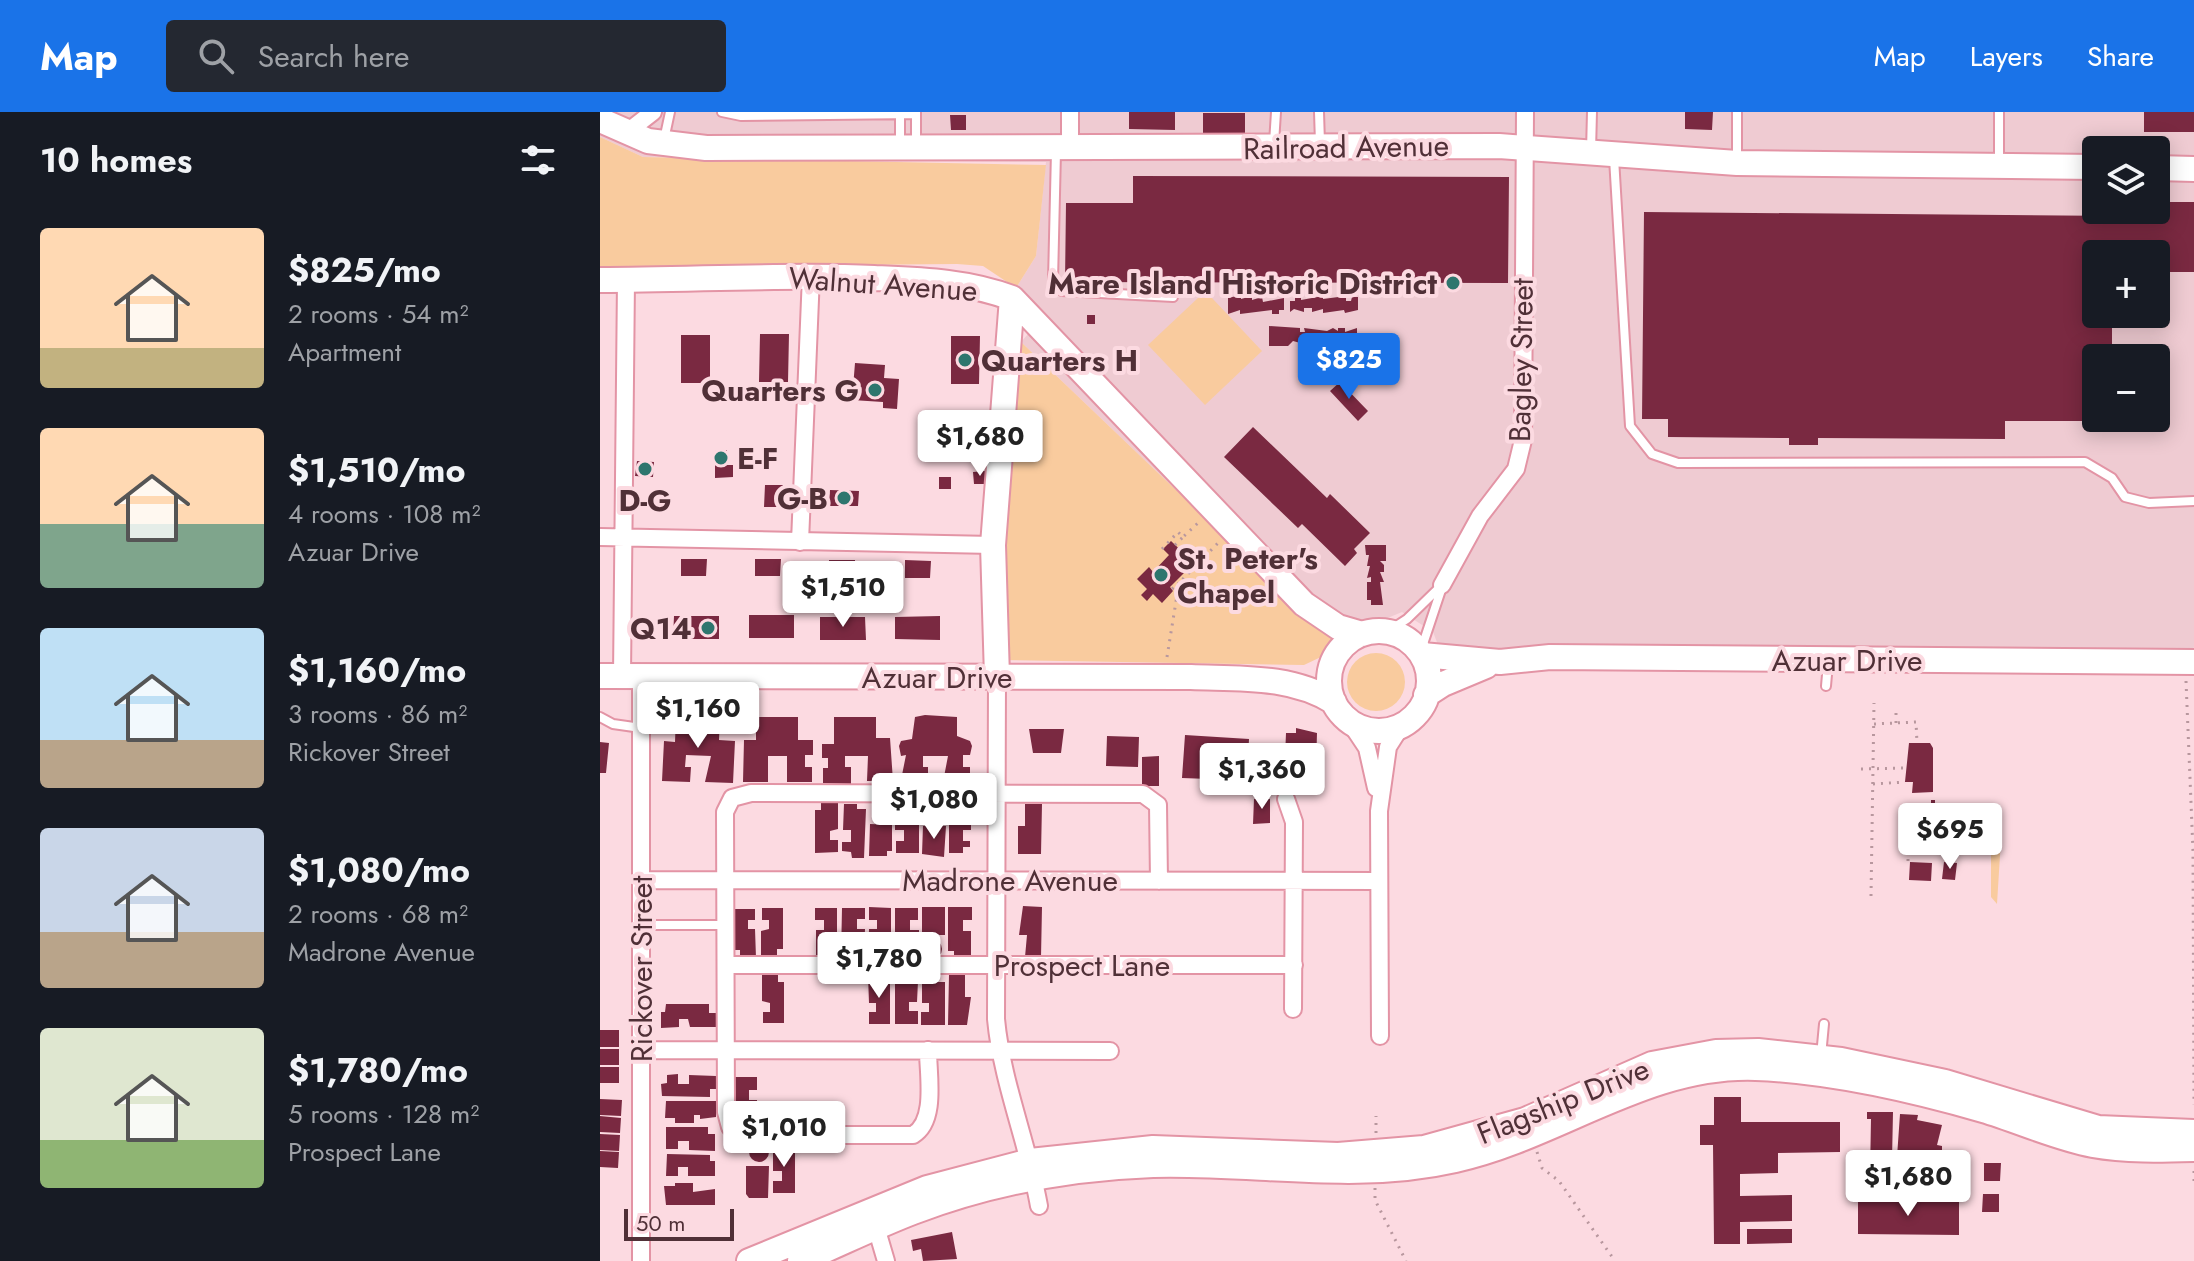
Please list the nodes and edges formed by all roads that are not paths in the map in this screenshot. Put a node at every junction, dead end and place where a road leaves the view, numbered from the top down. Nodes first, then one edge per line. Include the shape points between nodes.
1 (653, 112) edge
2 (670, 112) edge
3 (722, 112) edge
4 (1070, 112) edge
5 (1276, 112) edge
6 (1319, 112) edge
7 (1525, 112) edge
8 (1592, 112) edge
9 (1737, 112) edge
10 (1999, 112) edge
11 (916, 113) edge
12 (900, 114) junction
13 (600, 120) edge
14 (626, 133) junction
15 (663, 144) junction
16 (1274, 148) junction
17 (1321, 148) junction
18 (1524, 148) junction
19 (908, 149) junction
20 (1063, 149) junction
21 (1602, 155) junction
22 (1737, 163) junction
23 (1999, 166) junction
24 (2082, 167) edge
25 (2170, 168) edge
26 (2194, 169) edge
27 (811, 275) junction
28 (600, 280) edge
29 (626, 280) junction
30 (1173, 297) dead end
31 (1012, 298) junction
32 (2194, 501) edge
33 (623, 536) junction
34 (600, 537) edge
35 (800, 542) junction
36 (993, 545) junction
37 (1442, 585) junction
38 (1387, 632) junction
39 (1362, 634) junction
40 (1421, 654) junction
41 (1335, 657) junction
42 (1828, 660) junction
43 (1500, 662) junction
44 (2190, 672) edge
45 (621, 676) edge
46 (997, 677) junction
47 (1274, 681) junction
48 (1826, 686) dead end
49 (1426, 695) junction
50 (1341, 712) junction
51 (600, 717) edge
52 (1402, 725) junction
53 (641, 728) junction
54 (996, 794) junction
55 (1286, 799) dead end
56 (1379, 811) junction
57 (641, 880) junction
58 (725, 880) junction
59 (996, 880) junction
60 (1159, 881) junction
61 (1294, 881) junction
62 (1379, 881) junction
63 (641, 925) junction
64 (726, 925) junction
65 (726, 965) junction
66 (996, 965) junction
67 (1294, 965) junction
68 (1293, 1009) dead end
69 (1824, 1024) dead end
70 (1380, 1036) dead end
71 (641, 1050) junction
72 (726, 1050) junction
73 (928, 1050) junction
74 (1000, 1050) junction
75 (1110, 1051) dead end
76 (1820, 1057) junction
77 (2194, 1132) edge
78 (2194, 1149) edge
79 (1032, 1170) junction
80 (1039, 1206) dead end
81 (876, 1227) junction
82 (641, 1261) edge
83 (749, 1261) edge
84 (800, 1261) edge
85 (886, 1261) edge

1 - 14 street
2 - 15 lane
3 - 12 lane
4 - 20 street
5 - 16 lane
6 - 17 lane
7 - 18 street, Bagley Street
8 - 21 lane
9 - 22 lane
10 - 23 lane
11 - 12 lane
11 - 19 lane
12 - 19 lane
13 - 14 street, Railroad Avenue
14 - 15 street, Railroad Avenue
15 - 19 street, Railroad Avenue
16 - 17 street, Railroad Avenue
16 - 20 street, Railroad Avenue
17 - 18 street, Railroad Avenue
18 - 21 street, Railroad Avenue
18 - 37 street, Bagley Street via 1523,440 1516,469 1480,516
19 - 20 street, Railroad Avenue
20 - 30 lane via 1053,281 1057,287
21 - 22 street, Railroad Avenue
21 - 32 lane via 1630,426 1652,454 1678,463 2085,462 2112,478 2125,497 2149,503
22 - 23 street, Railroad Avenue
23 - 24 street, Railroad Avenue
25 - 26 street
27 - 29 street, Walnut Avenue
27 - 31 street, Walnut Avenue via 965,284
27 - 35 street
28 - 29 street, Walnut Avenue
29 - 33 street, Rickover Street
31 - 36 street
31 - 39 street, Walnut Avenue via 1304,604 1338,627
33 - 34 street
33 - 35 street
33 - 45 street, Rickover Street
35 - 36 street
36 - 46 street
37 - 38 lane, Bagley Street
37 - 40 lane, Bagley Street
38 - 39 street
38 - 40 street via 1408,640
39 - 41 street
40 - 43 street, Azuar Drive
40 - 49 street via 1427,668
41 - 47 street, Azuar Drive via 1313,672
41 - 50 street via 1329,679
42 - 43 street, Azuar Drive via 1550,657
42 - 44 street, Azuar Drive
42 - 48 lane
43 - 49 street, Azuar Drive
45 - 46 street, Azuar Drive
45 - 53 street, Rickover Street
46 - 47 street, Azuar Drive
46 - 54 street
47 - 50 street, Azuar Drive via 1310,689
49 - 52 street
50 - 52 street via 1379,731
50 - 56 street via 1367,748
51 - 53 lane
52 - 56 street via 1388,747
53 - 57 street, Rickover Street
54 - 58 street via 739,794 725,812
54 - 59 street
54 - 60 street via 1149,796 1158,805
55 - 61 street via 1294,822
56 - 62 street
57 - 58 street, Madrone Avenue
57 - 63 street, Rickover Street
58 - 59 street, Madrone Avenue
58 - 64 street
59 - 60 street, Madrone Avenue
59 - 66 street
60 - 61 street, Madrone Avenue
61 - 62 street, Madrone Avenue
61 - 67 street
62 - 70 street
63 - 64 lane
63 - 71 street, Rickover Street
64 - 65 street
65 - 66 street, Prospect Lane
65 - 72 street
66 - 67 street, Prospect Lane
66 - 74 street
67 - 68 street
69 - 76 lane
71 - 72 street
71 - 82 street, Rickover Street
72 - 73 street
72 - 73 street via 730,1127 752,1135 906,1135 920,1130 927,1114
73 - 74 street
74 - 75 street
74 - 79 street
76 - 77 street, Flagship Drive via 1945,1082 2098,1128
76 - 79 street, Flagship Drive via 1737,1050 1675,1058 1498,1130 1394,1153 1310,1155 1176,1147 1102,1151
78 - 79 street, Flagship Drive via 2095,1145 1918,1093 1818,1075 1738,1068 1658,1081 1532,1137 1427,1166 1338,1173 1219,1165
79 - 80 street
79 - 81 street, Flagship Drive
79 - 83 street, Flagship Drive via 917,1192
81 - 84 street, Flagship Drive
81 - 85 street

